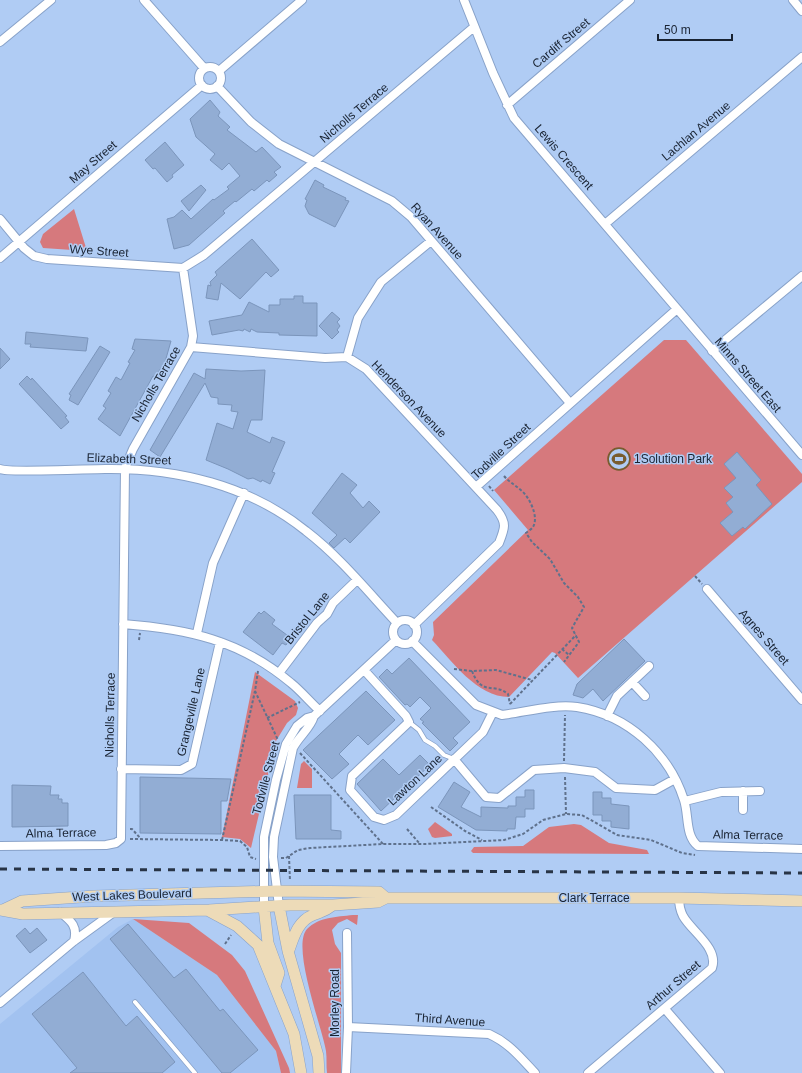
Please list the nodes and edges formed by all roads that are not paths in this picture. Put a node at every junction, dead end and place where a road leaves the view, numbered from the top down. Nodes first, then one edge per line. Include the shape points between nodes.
1 (51, 0) edge
2 (144, 0) edge
3 (302, 0) edge
4 (464, 0) edge
5 (630, 0) edge
6 (793, 0) edge
7 (802, 11) edge
8 (474, 27) junction
9 (0, 42) edge
10 (802, 57) edge
11 (204, 68) junction
12 (218, 71) junction
13 (202, 84) junction
14 (217, 86) junction
15 (507, 105) junction
16 (314, 162) junction
17 (0, 220) edge
18 (605, 224) junction
19 (431, 240) junction
20 (19, 242) junction
21 (0, 258) edge
22 (183, 268) junction
23 (802, 276) edge
24 (677, 309) junction
25 (192, 347) junction
26 (712, 351) junction
27 (347, 357) junction
28 (570, 403) junction
29 (802, 456) edge
30 (125, 468) junction
31 (0, 470) edge
32 (476, 487) junction
33 (244, 493) junction
34 (357, 580) junction
35 (707, 589) dead end
36 (397, 623) junction
37 (123, 624) junction
38 (414, 625) junction
39 (197, 633) junction
40 (396, 640) junction
41 (412, 641) junction
42 (220, 642) junction
43 (649, 666) dead end
44 (364, 670) junction
45 (278, 673) junction
46 (632, 682) junction
47 (645, 696) dead end
48 (802, 700) edge
49 (493, 712) junction
50 (317, 714) junction
51 (607, 716) junction
52 (409, 722) junction
53 (454, 759) junction
54 (121, 769) junction
55 (676, 779) junction
56 (743, 791) junction
57 (760, 791) dead end
58 (684, 801) junction
59 (743, 810) dead end
60 (121, 839) joint
61 (0, 846) edge
62 (802, 848) edge
63 (261, 858) joint
64 (264, 891) junction
65 (277, 891) junction
66 (386, 898) junction
67 (679, 898) junction
68 (802, 901) edge
69 (333, 905) junction
70 (279, 906) junction
71 (264, 907) junction
72 (2, 910) edge
73 (208, 910) junction
74 (115, 911) junction
75 (60, 912) junction
76 (347, 933) dead end
77 (74, 941) junction
78 (288, 951) junction
79 (275, 986) junction
80 (135, 1002) dead end
81 (0, 1003) edge
82 (665, 1009) junction
83 (348, 1027) junction
84 (195, 1073) edge
85 (301, 1073) edge
86 (319, 1073) edge
87 (346, 1073) edge
88 (534, 1073) edge
89 (588, 1073) edge
90 (720, 1073) edge

1 - 9 street
2 - 11 street
3 - 12 street
4 - 8 street, Lewis Crescent
5 - 15 street, Cardiff Street
6 - 7 street
8 - 15 street, Lewis Crescent
8 - 16 street, Nicholls Terrace
10 - 18 street, Lachlan Avenue
11 - 12 street via 212,67
11 - 13 street via 200,74
12 - 14 street via 220,78
13 - 14 street via 208,88
13 - 20 street, May Street
14 - 16 street, Ryan Avenue via 251,122 279,144
15 - 18 street, Lewis Crescent via 514,118
16 - 19 street, Ryan Avenue via 392,201 411,217
16 - 22 street, Nicholls Terrace via 204,255
17 - 20 street, Wye Street
18 - 24 street, Lewis Crescent
19 - 27 street via 381,282 358,318
19 - 28 street, Ryan Avenue
20 - 21 street, May Street
20 - 22 street, Wye Street via 34,256 47,259
22 - 25 street, Nicholls Terrace via 193,336
23 - 26 street
24 - 26 street, Minns Street East
24 - 28 street, Todville Street
25 - 27 street via 325,358
25 - 30 street, Nicholls Terrace via 132,449
26 - 29 street, Minns Street East
27 - 32 street, Henderson Avenue via 366,369
28 - 32 street, Todville Street
30 - 31 street, Elizabeth Street
30 - 33 street, Elizabeth Street via 176,473
30 - 37 street, Nicholls Terrace
32 - 38 street, Todville Street via 503,519 504,530 499,543
33 - 34 street, Elizabeth Street via 260,500 306,530
33 - 39 street via 213,563
34 - 36 street, Elizabeth Street
34 - 45 street, Bristol Lane via 335,601 328,614 317,623
35 - 48 street, Agnes Street
36 - 38 street via 405,621
36 - 40 street via 393,633
37 - 39 street
37 - 54 street, Nicholls Terrace
38 - 41 street via 417,632
39 - 42 street
40 - 41 street via 405,644
40 - 44 street, Todville Street
41 - 49 street via 476,705
42 - 45 street via 257,659
42 - 54 street, Grangeville Lane via 192,764 181,770
43 - 46 street
44 - 50 street, Todville Street
44 - 52 street
45 - 50 street via 306,697
46 - 47 street
46 - 51 street via 617,696
49 - 51 street via 502,714 578,707
49 - 53 street, Lawton Lane via 483,732
50 - 63 street, Todville Street via 297,726 286,744 265,829
50 - 65 street, Todville Street via 312,725 293,748 275,828
51 - 55 street via 631,728 653,747
52 - 53 lane via 419,730 425,740 444,755
52 - 53 street, Lawton Lane via 352,776 350,790 374,817 384,820 396,815
53 - 55 street via 486,797 498,798 534,770 564,768 594,772 616,788 655,790
54 - 60 street, Nicholls Terrace
55 - 58 street
56 - 57 street
56 - 58 street via 721,792
56 - 59 street
58 - 62 street, Alma Terrace via 691,838 703,847
60 - 61 street, Alma Terrace via 106,845
63 - 64 street, West Lakes Boulevard
64 - 65 main road, West Lakes Boulevard
64 - 71 street, West Lakes Boulevard
64 - 72 main road, West Lakes Boulevard via 87,896 22,901
65 - 66 main road, Clark Terrace via 379,892
65 - 70 street
66 - 67 main road, Clark Terrace
66 - 69 main road, Clark Terrace via 378,902
67 - 68 main road, Clark Terrace
67 - 82 street, Arthur Street via 683,917 712,952 714,960 712,968
69 - 70 main road, Clark Terrace
69 - 78 main road via 301,922
70 - 71 main road, West Lakes Boulevard
70 - 78 main road
71 - 73 main road, West Lakes Boulevard
71 - 79 main road, West Lakes Boulevard via 268,943 279,973
72 - 75 main road, West Lakes Boulevard via 23,914
73 - 74 main road, West Lakes Boulevard
73 - 79 main road, West Lakes Boulevard via 238,926 258,946
74 - 75 main road, West Lakes Boulevard
74 - 77 street
75 - 77 street via 74,925
76 - 83 street, Morley Road
77 - 81 street
78 - 86 main road via 318,1056
79 - 85 main road, West Lakes Boulevard via 294,1034
80 - 84 lane
82 - 89 street, Arthur Street
82 - 90 street
83 - 87 street, Morley Road
83 - 88 street, Third Avenue via 489,1034 513,1048

